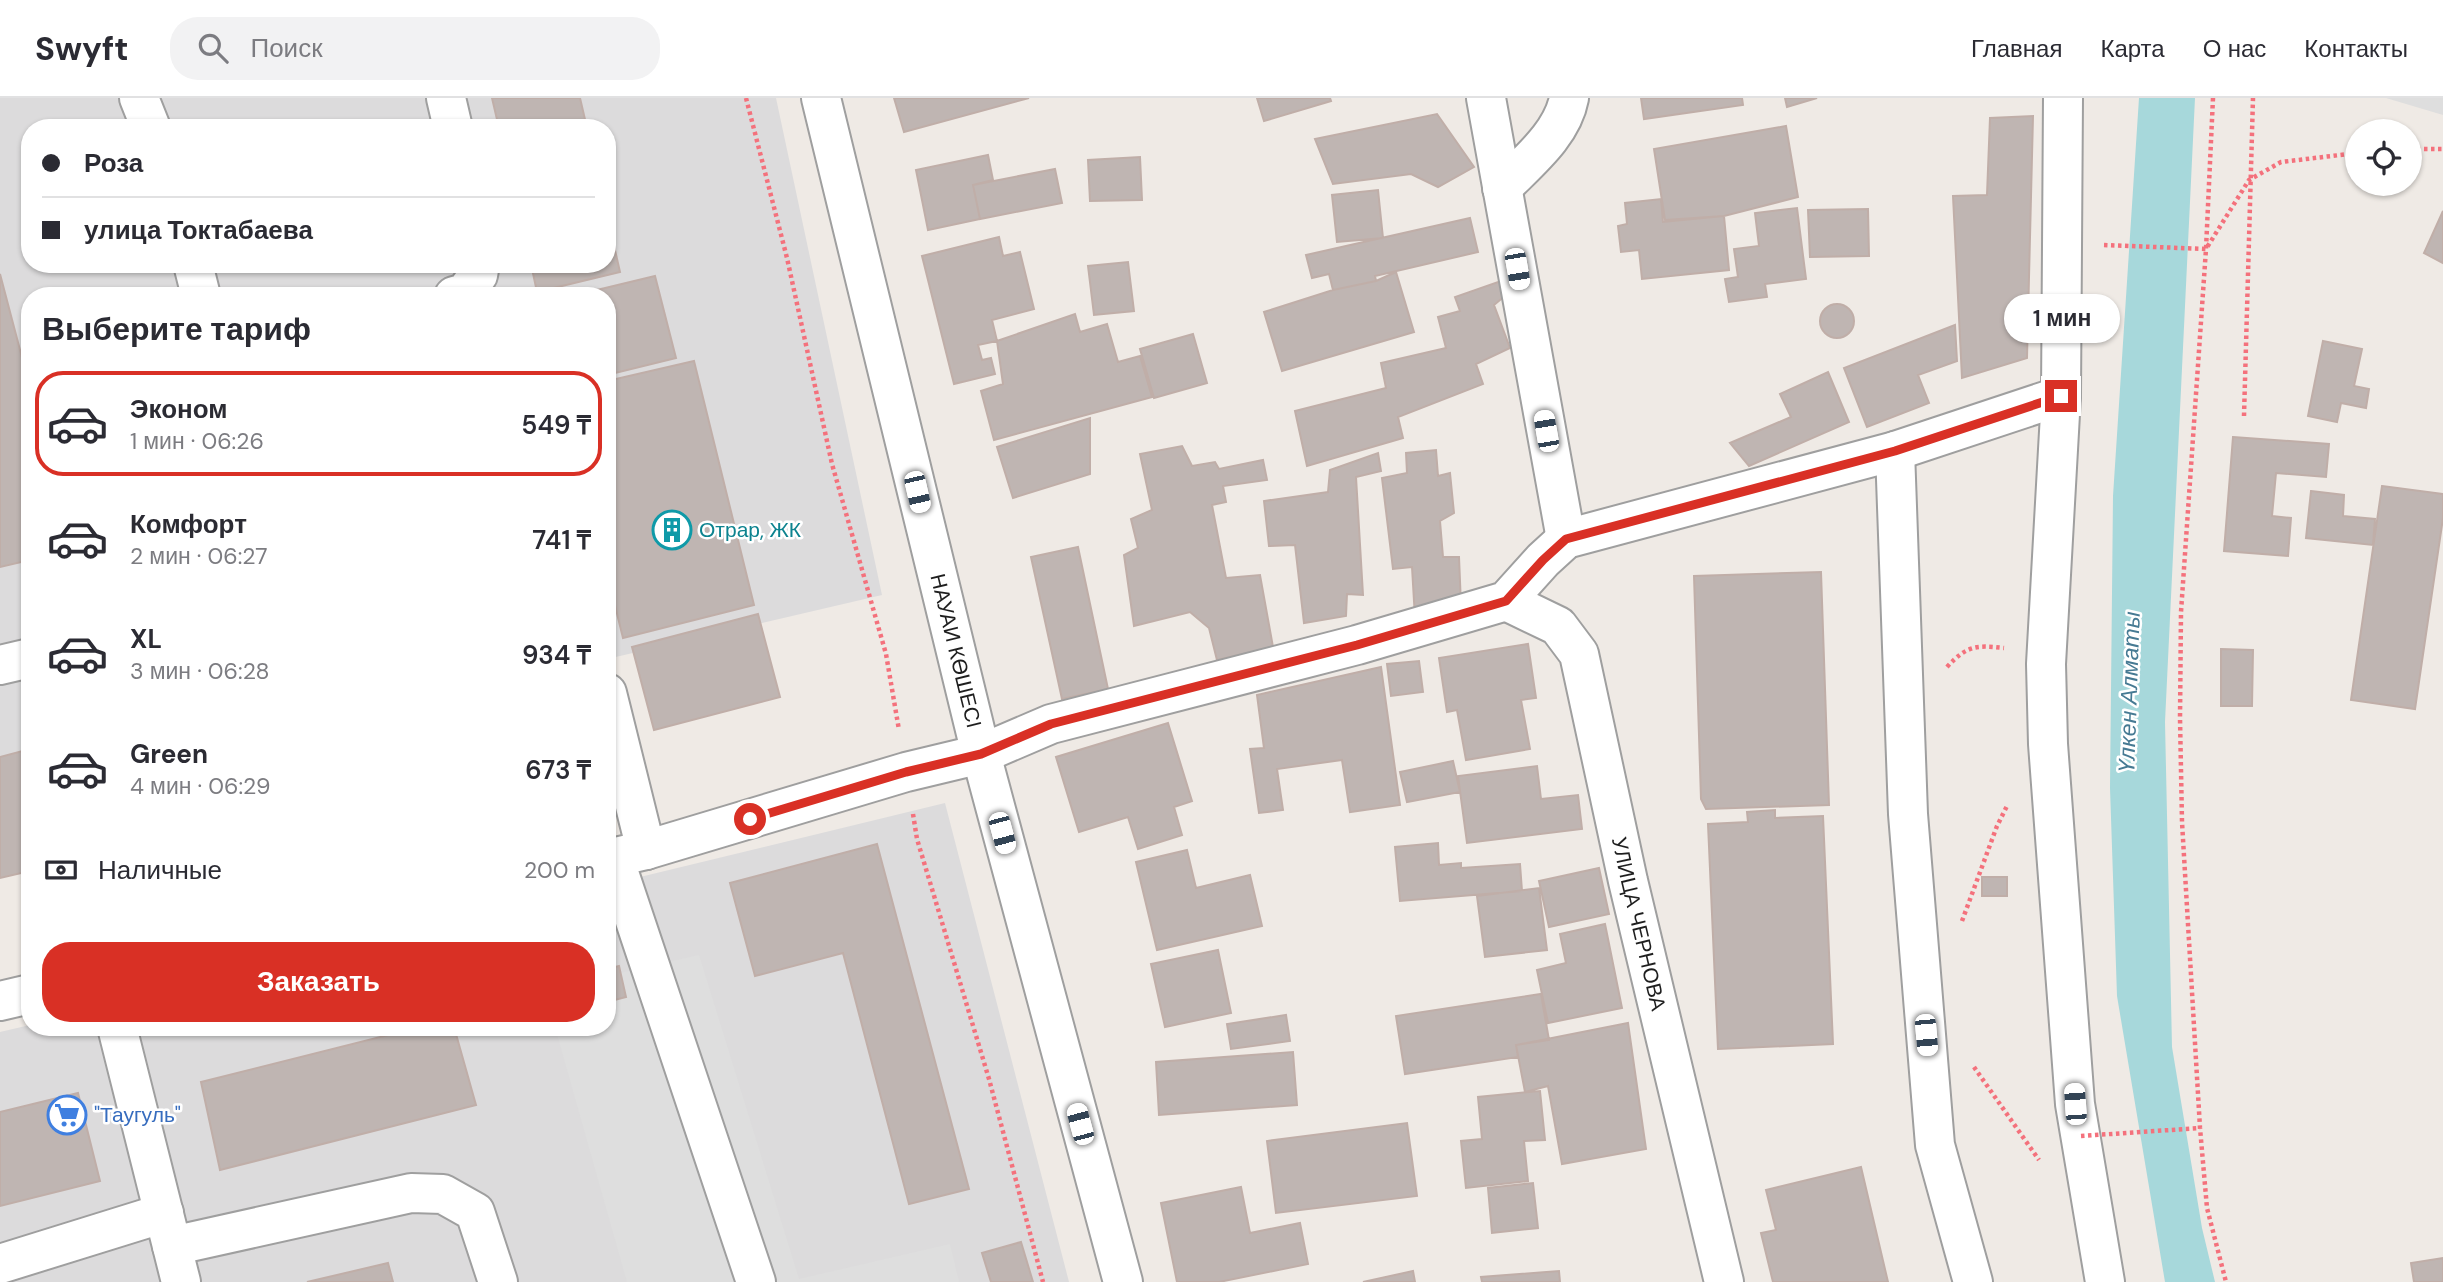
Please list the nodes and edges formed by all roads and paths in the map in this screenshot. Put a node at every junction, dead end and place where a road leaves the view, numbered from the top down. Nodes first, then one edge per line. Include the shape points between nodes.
1 (139, 98) edge
2 (446, 98) edge
3 (746, 98) edge
4 (821, 98) edge
5 (1486, 98) edge
6 (1569, 98) edge
7 (2063, 98) edge
8 (2213, 98) edge
9 (2253, 98) edge
10 (147, 119) edge
11 (451, 119) edge
12 (2422, 149) edge
13 (2443, 149) edge
14 (2345, 154) edge
15 (2249, 180) junction
16 (1502, 188) junction
17 (2114, 246) dead end
18 (2206, 249) junction
19 (2061, 396) junction
20 (2244, 416) dead end
21 (1895, 451) junction
22 (1566, 539) junction
23 (1506, 601) junction
24 (21, 660) edge
25 (0, 665) edge
26 (2048, 744) junction
27 (981, 754) junction
28 (906, 772) junction
29 (616, 791) edge
30 (622, 856) edge
31 (1961, 924) dead end
32 (21, 996) edge
33 (0, 1001) edge
34 (119, 1036) edge
35 (1972, 1065) dead end
36 (2200, 1128) junction
37 (2081, 1136) junction
38 (2040, 1161) dead end
39 (168, 1230) junction
40 (0, 1264) edge
41 (181, 1282) edge
42 (498, 1282) edge
43 (756, 1282) edge
44 (1042, 1282) edge
45 (1123, 1282) edge
46 (1724, 1282) edge
47 (1973, 1282) edge
48 (2105, 1282) edge
49 (2226, 1282) edge

1 - 10 street
2 - 11 street
3 - 28 path via 832,464 886,654
4 - 27 street, НАУАИ КӨШЕСІ
5 - 16 street
6 - 16 street via 1547,141
7 - 19 street
8 - 18 path
9 - 15 path
12 - 13 path
14 - 15 path via 2281,162
15 - 18 path
15 - 20 path
16 - 22 street
17 - 18 path
18 - 36 path via 2181,612 2182,822
19 - 21 street
19 - 26 street via 2046,664
21 - 22 street
21 - 47 street via 1908,814 1935,1145
22 - 23 street
23 - 27 street via 1357,645 1051,724
23 - 46 street, УЛИЦА ЧЕРНОВА via 1558,626 1578,654
24 - 25 street
26 - 31 path via 2022,776 1997,826
26 - 37 street
27 - 28 street
27 - 45 street, НАУАИ КӨШЕСІ
28 - 30 street
28 - 44 path via 917,839 989,1079
29 - 30 street
30 - 43 street
32 - 33 street
34 - 39 street
35 - 38 path
36 - 37 path, bridge
36 - 49 path via 2207,1208
37 - 48 street
39 - 40 street
39 - 41 street
39 - 42 street via 411,1193 443,1194 475,1212

